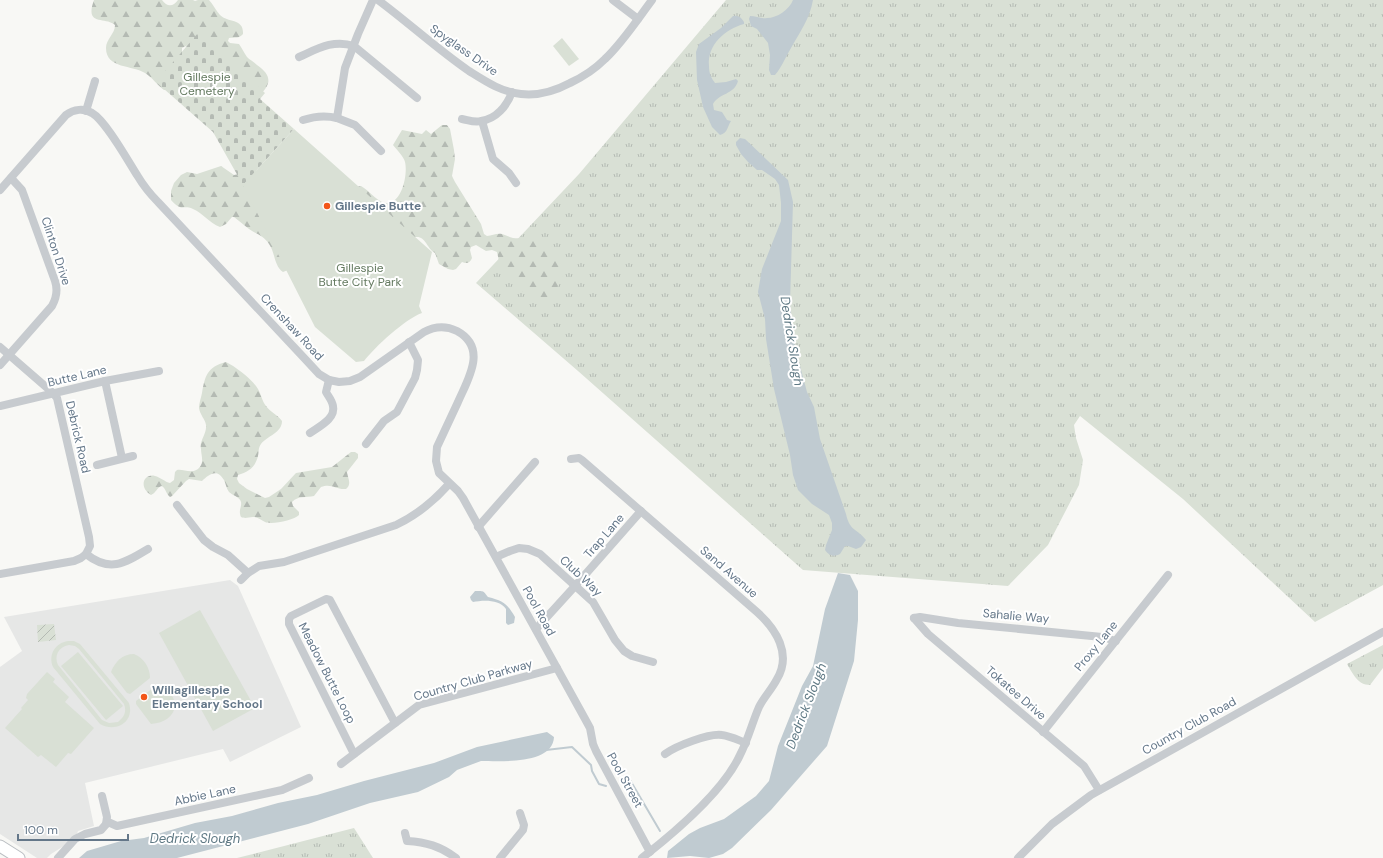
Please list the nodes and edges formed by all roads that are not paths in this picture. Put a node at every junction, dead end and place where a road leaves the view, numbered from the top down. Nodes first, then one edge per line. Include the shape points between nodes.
1 (373, 0) edge
2 (378, 0) edge
3 (613, 0) edge
4 (652, 0) edge
5 (638, 19) junction
6 (354, 46) junction
7 (298, 57) dead end
8 (95, 81) dead end
9 (512, 92) junction
10 (417, 98) dead end
11 (86, 110) junction
12 (337, 118) junction
13 (462, 119) dead end
14 (303, 120) dead end
15 (482, 121) junction
16 (381, 151) dead end
17 (11, 178) junction
18 (516, 183) dead end
19 (0, 190) edge
20 (409, 342) junction
21 (0, 347) edge
22 (9, 355) junction
23 (0, 365) edge
24 (159, 371) dead end
25 (328, 380) junction
26 (105, 381) junction
27 (53, 393) junction
28 (0, 406) edge
29 (310, 433) dead end
30 (366, 444) dead end
31 (133, 456) dead end
32 (122, 458) junction
33 (570, 459) dead end
34 (536, 462) dead end
35 (97, 465) dead end
36 (449, 484) junction
37 (177, 505) dead end
38 (641, 511) junction
39 (478, 527) junction
40 (148, 549) dead end
41 (86, 554) junction
42 (496, 557) junction
43 (248, 572) junction
44 (0, 574) edge
45 (1168, 575) dead end
46 (241, 580) dead end
47 (576, 585) junction
48 (914, 618) joint
49 (536, 629) junction
50 (1383, 632) edge
51 (1116, 641) junction
52 (654, 662) dead end
53 (557, 668) junction
54 (584, 717) joint
55 (395, 723) junction
56 (1043, 732) junction
57 (746, 743) junction
58 (354, 754) junction
59 (666, 754) dead end
60 (341, 764) dead end
61 (309, 778) dead end
62 (1100, 790) junction
63 (102, 796) dead end
64 (520, 813) dead end
65 (106, 824) junction
66 (405, 833) dead end
67 (0, 846) edge
68 (650, 852) junction
69 (20, 858) edge
70 (58, 858) edge
71 (456, 858) edge
72 (500, 858) edge
73 (642, 858) edge
74 (1018, 858) edge

1 - 6 street
2 - 9 street, Spyglass Drive via 462,66 490,84
3 - 5 street
4 - 5 street, Spyglass Drive
5 - 9 street, Spyglass Drive via 605,60 578,80 549,92
6 - 7 street via 343,43 330,44
6 - 10 street
6 - 12 street via 342,79
8 - 11 street
9 - 15 street via 504,108
11 - 17 street via 75,110 66,115
11 - 25 street, Crenshaw Road via 104,124 138,177 158,202
12 - 14 street via 317,116
12 - 16 street via 355,125
13 - 15 street
15 - 18 street via 493,159 509,172
17 - 19 street
17 - 22 street, Clinton Drive via 22,190 57,292 52,306
20 - 25 street via 355,379 338,382
20 - 30 street via 418,360 415,378 397,412 384,421
20 - 36 street via 428,330 441,327 460,333 473,350 473,370 436,453 437,469
21 - 22 street, Debrick Road
22 - 23 street, Clinton Drive
22 - 27 street, Debrick Road
24 - 26 street, Butte Lane
25 - 29 street via 326,392 333,405 333,412 324,423
26 - 27 street, Butte Lane
26 - 32 street
27 - 28 street, Butte Lane
27 - 41 street, Debrick Road via 58,401 88,538 89,549
31 - 32 street
32 - 35 street
33 - 38 street, Sand Avenue via 582,460
34 - 39 street
36 - 39 street, Pool Road via 461,495
36 - 43 street via 427,506 396,526 284,562 259,566
37 - 43 street via 204,540 230,556
38 - 47 street, Trap Lane
38 - 57 street, Sand Avenue via 758,612 779,639 783,657 780,674 759,707
39 - 42 street, Pool Road
40 - 41 street via 114,565 98,562
41 - 44 street via 74,561
42 - 47 street, Club Way via 514,549 532,550
42 - 49 street, Pool Road
43 - 46 street
45 - 51 street, Proxy Lane
47 - 49 street, Trap Lane
47 - 52 street, Club Way via 596,605 624,651
48 - 51 street, Sahalie Way via 1102,636
48 - 56 street, Tokatee Drive via 928,634
49 - 53 street, Pool Road
50 - 62 street, Country Club Road
51 - 56 street, Proxy Lane
53 - 54 street, Pool Road
53 - 55 street, Country Club Parkway via 419,705
54 - 68 street, Pool Street via 590,728 596,752
55 - 58 street, Country Club Parkway
55 - 58 street, Meadow Butte Loop via 330,600 326,599 292,616 289,624
56 - 62 street, Tokatee Drive via 1089,771
57 - 59 street via 717,735 678,746
57 - 68 street, Sand Avenue via 737,763 721,785
58 - 60 street, Country Club Parkway
61 - 65 street, Abbie Lane via 282,790 117,826 110,822
62 - 74 street, Country Club Road via 1052,824
63 - 65 street
64 - 72 street via 523,830
65 - 70 street, Abbie Lane via 101,830 75,839
66 - 71 street via 406,841 436,846
67 - 69 main road
68 - 73 street, Sand Avenue

